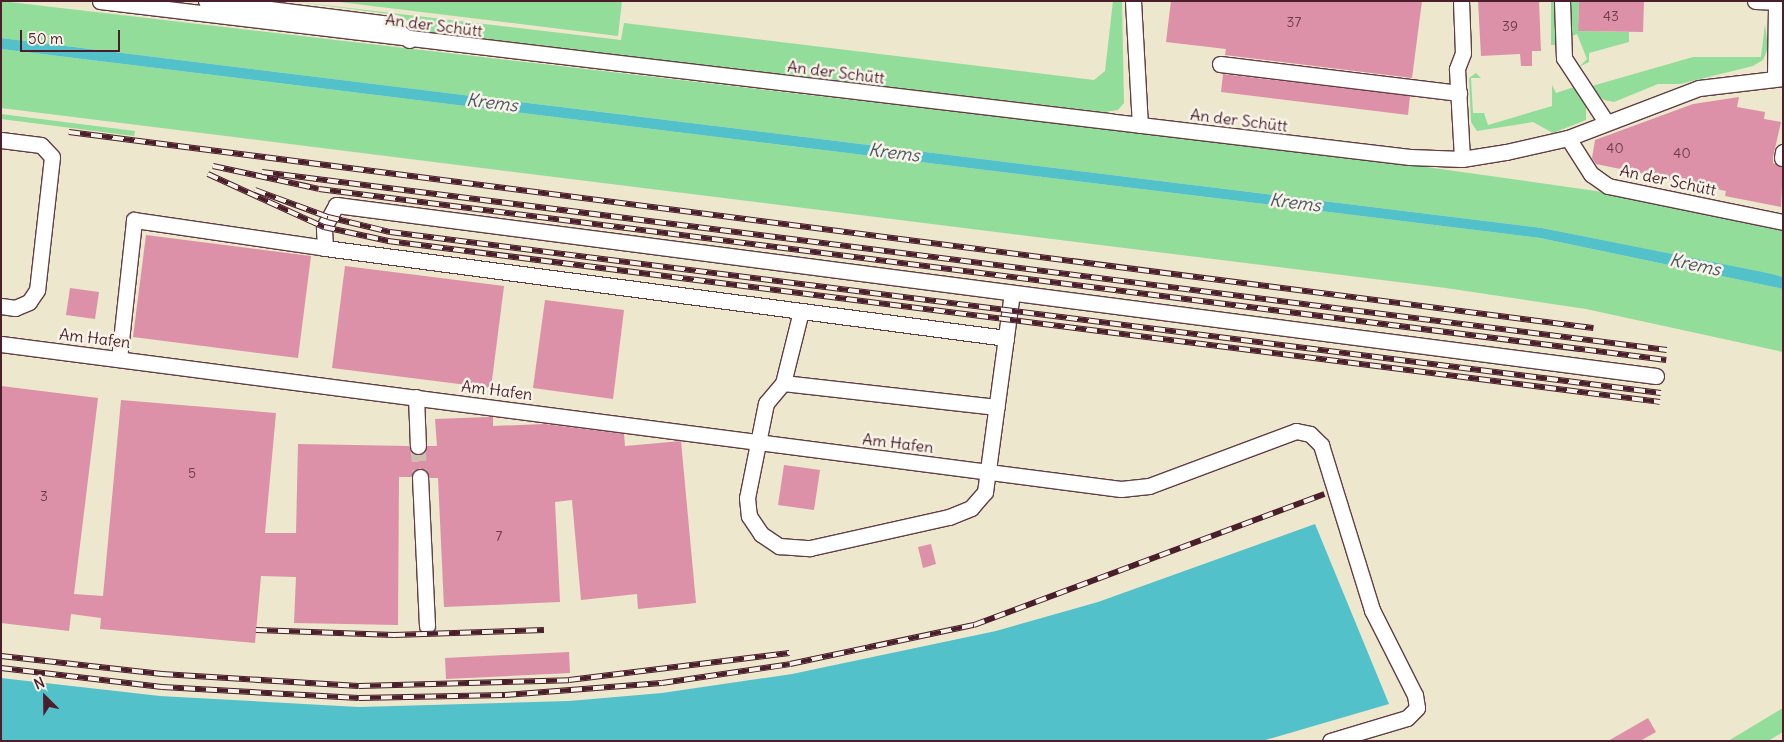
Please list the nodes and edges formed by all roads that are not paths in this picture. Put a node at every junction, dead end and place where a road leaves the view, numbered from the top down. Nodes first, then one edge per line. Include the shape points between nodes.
1 (100, 1) edge
2 (206, 1) edge
3 (1132, 1) edge
4 (1461, 1) edge
5 (1562, 1) edge
6 (1755, 1) edge
7 (1780, 3) edge
8 (410, 40) junction
9 (1220, 64) dead end
10 (1779, 78) edge
11 (1459, 93) junction
12 (1606, 122) junction
13 (1140, 125) junction
14 (1568, 138) junction
15 (2, 143) edge
16 (1462, 159) junction
17 (1783, 222) edge
18 (325, 248) junction
19 (1012, 293) junction
20 (1, 306) edge
21 (801, 311) junction
22 (1006, 338) junction
23 (1, 344) edge
24 (119, 359) junction
25 (1656, 376) dead end
26 (783, 383) junction
27 (416, 397) junction
28 (996, 407) junction
29 (755, 442) junction
30 (418, 446) tunnel mouth
31 (988, 472) junction
32 (420, 477) tunnel mouth
33 (427, 626) dead end
34 (1330, 741) edge

1 - 8 street, An der Schütt
2 - 8 street via 390,24
3 - 13 street
4 - 11 street
5 - 12 street via 1564,58
6 - 7 street
7 - 10 street
8 - 13 street, An der Schütt
9 - 11 street
10 - 12 street, An der Schütt via 1698,88
11 - 16 street
12 - 14 street, An der Schütt
13 - 16 street, An der Schütt via 1384,155
14 - 16 street, An der Schütt
14 - 17 street, An der Schütt via 1591,174 1608,186
15 - 20 street via 41,145 52,157 38,290 29,302 15,308
18 - 19 street via 324,227 336,205
18 - 21 street
18 - 24 street via 134,220
19 - 22 street
19 - 25 street
21 - 22 street
21 - 26 street
22 - 28 street
23 - 24 street, Am Hafen
24 - 27 street, Am Hafen
26 - 28 street
26 - 29 street via 766,403
27 - 29 street, Am Hafen
27 - 30 street
28 - 31 street
29 - 31 street, Am Hafen
29 - 31 street via 747,498 749,516 760,534 779,546 810,548 949,517 971,508 985,492
31 - 34 street, Am Hafen via 1136,489 1296,431 1310,434 1321,445 1372,610 1415,695 1417,708 1407,718
32 - 33 street

